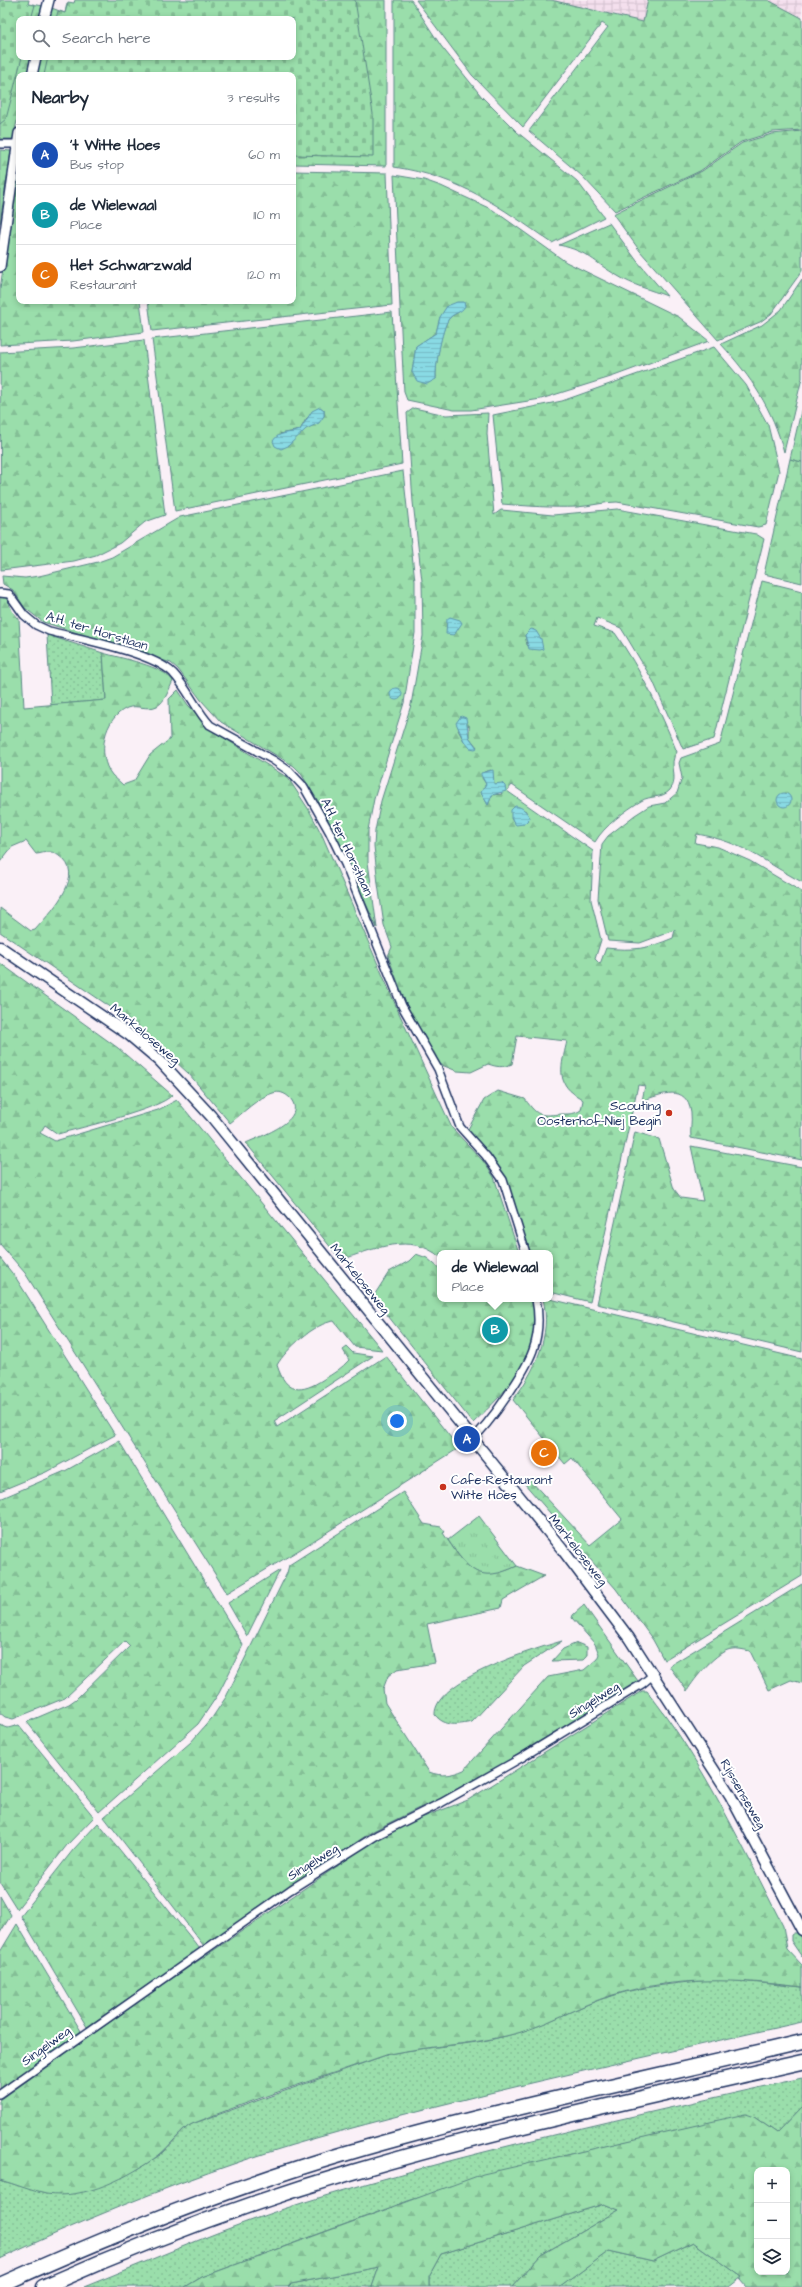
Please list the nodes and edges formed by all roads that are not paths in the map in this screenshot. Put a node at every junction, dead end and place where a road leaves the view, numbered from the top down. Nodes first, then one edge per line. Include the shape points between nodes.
1 (49, 0) edge
2 (45, 16) edge
3 (35, 60) edge
4 (33, 72) edge
5 (0, 144) edge
6 (16, 144) edge
7 (16, 151) edge
8 (0, 267) edge
9 (0, 593) edge
10 (0, 946) edge
11 (525, 1250) edge
12 (536, 1302) edge
13 (469, 1443) junction
14 (654, 1674) junction
15 (801, 1926) edge
16 (802, 2042) edge
17 (802, 2062) edge
18 (0, 2094) edge
19 (0, 2285) edge
20 (43, 2287) edge

1 - 2 street
3 - 4 street
5 - 6 street
7 - 8 street
9 - 11 street, A.H. ter Horstlaan via 9,594 24,615 49,631 145,658 168,669 183,685 202,717 210,725 273,760 289,771 304,787 345,864 402,1006 438,1069 460,1127 503,1180
10 - 13 main road, Markeloseweg via 128,1034 160,1061 187,1090
12 - 13 street via 538,1335 529,1363 494,1415
13 - 14 main road, Markeloseweg via 589,1583
14 - 15 main road, Rijssenseweg via 730,1795
14 - 18 street, Singelweg via 642,1684 521,1758 377,1835 290,1890
16 - 19 highway via 564,2096 345,2154 181,2209
17 - 20 highway via 545,2120 352,2172 188,2227

